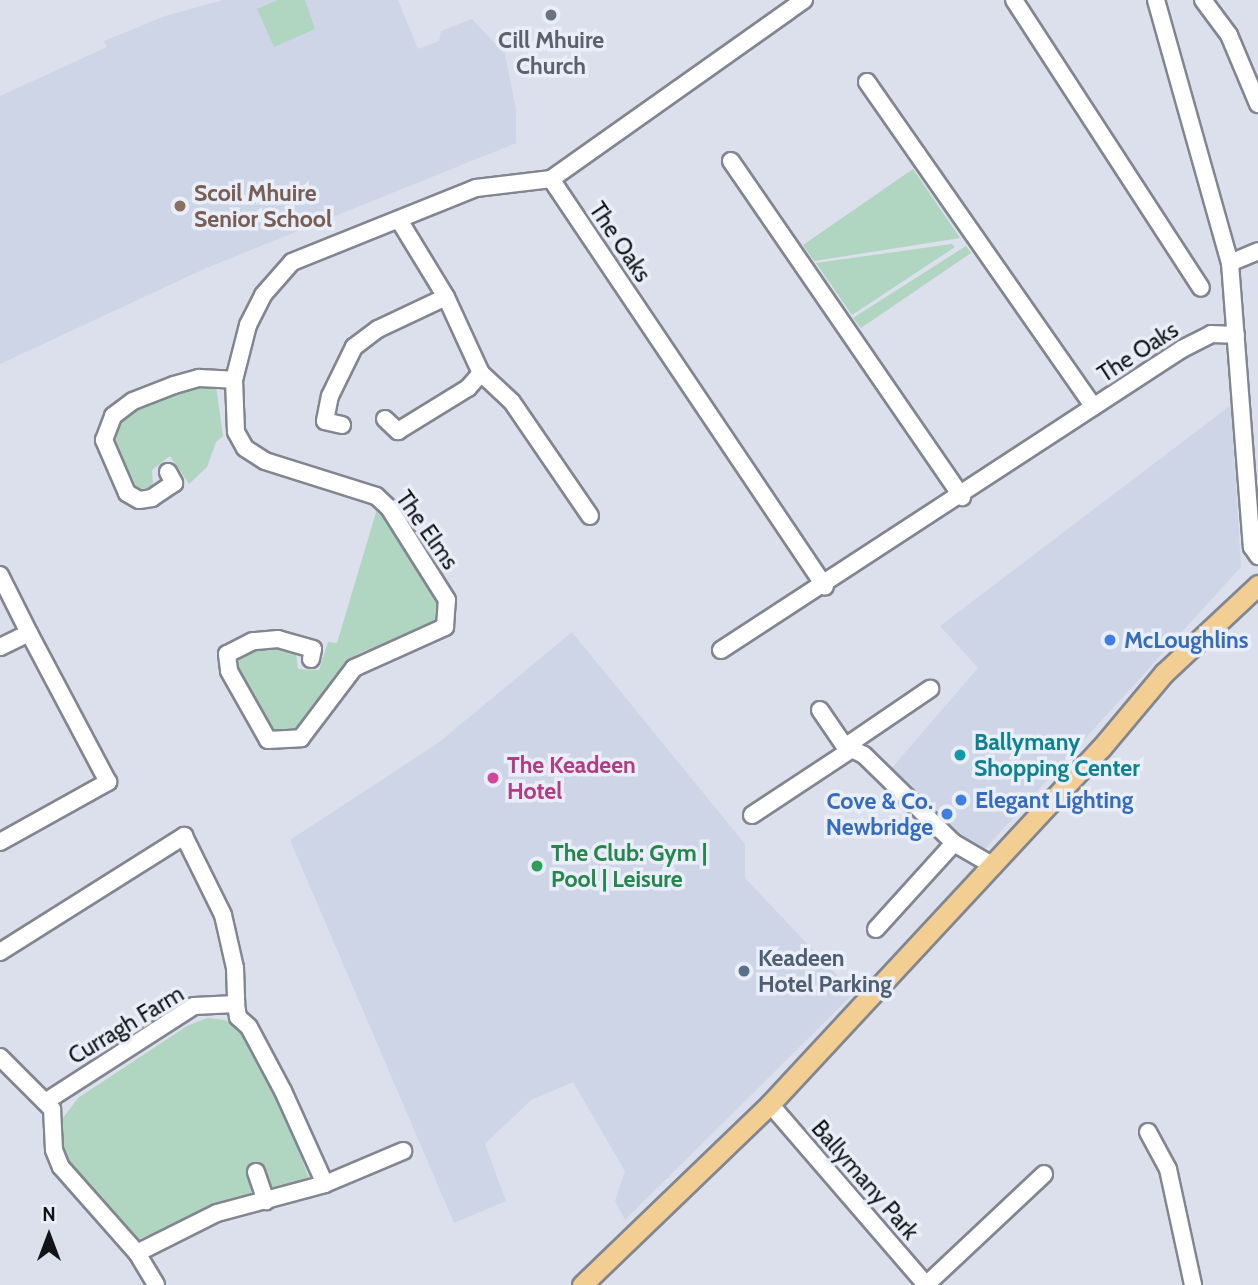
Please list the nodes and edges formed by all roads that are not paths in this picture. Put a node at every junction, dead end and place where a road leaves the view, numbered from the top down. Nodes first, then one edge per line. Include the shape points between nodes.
1 (804, 0) edge
2 (1014, 0) edge
3 (1156, 0) edge
4 (1203, 0) edge
5 (867, 82) dead end
6 (1258, 104) edge
7 (732, 161) dead end
8 (551, 179) junction
9 (399, 220) junction
10 (1258, 251) edge
11 (1230, 263) junction
12 (1201, 288) dead end
13 (446, 297) junction
14 (1236, 335) junction
15 (481, 373) junction
16 (234, 380) junction
17 (1094, 407) junction
18 (385, 419) dead end
19 (342, 425) dead end
20 (168, 472) dead end
21 (962, 497) junction
22 (590, 516) dead end
23 (1258, 556) edge
24 (0, 575) edge
25 (1258, 585) edge
26 (825, 586) junction
27 (29, 633) junction
28 (0, 647) edge
29 (722, 650) dead end
30 (311, 659) dead end
31 (930, 689) dead end
32 (820, 710) dead end
33 (849, 748) junction
34 (752, 815) dead end
35 (0, 842) edge
36 (954, 843) junction
37 (992, 865) junction
38 (876, 929) dead end
39 (0, 952) edge
40 (236, 1004) junction
41 (0, 1057) edge
42 (45, 1102) junction
43 (770, 1104) junction
44 (1149, 1132) dead end
45 (403, 1151) dead end
46 (256, 1172) dead end
47 (1044, 1174) dead end
48 (325, 1184) junction
49 (266, 1201) junction
50 (137, 1253) junction
51 (156, 1285) edge
52 (582, 1285) edge
53 (926, 1285) edge
54 (1193, 1285) edge

1 - 8 street
2 - 12 street
3 - 11 street
4 - 6 street via 1228,35
5 - 17 street
7 - 21 street
8 - 9 street, The Elms via 476,188
8 - 26 street, The Oaks
9 - 13 street
9 - 16 street, The Elms via 292,262 263,295 248,325
10 - 11 street
11 - 14 street
13 - 15 street
13 - 19 street via 378,329 354,347 330,396 326,421
14 - 17 street, The Oaks via 1211,334
14 - 23 street via 1252,547
15 - 18 street via 468,388 398,431
15 - 22 street via 512,402
16 - 20 street via 199,378 174,384 133,401 113,416 104,440 127,494 139,500 152,498 174,483
16 - 30 street, The Elms via 236,432 245,448 265,461 376,496 389,508 447,600 445,627 432,637 354,668 301,738 268,740 229,671 227,654 253,641 278,639 313,649
17 - 21 street, The Oaks
21 - 26 street, The Oaks
24 - 27 street
25 - 37 main road via 1164,674
26 - 29 street, The Oaks
27 - 28 street
27 - 35 street via 108,782
31 - 33 street
32 - 33 street
33 - 34 street
33 - 36 street
36 - 37 street
36 - 38 street
37 - 43 main road
39 - 40 street via 184,836 223,915 235,968
40 - 42 street, Curragh Farm via 194,1006
40 - 48 street via 238,1017 249,1027 283,1091
41 - 42 street
42 - 50 street via 52,1110 54,1150 61,1167
43 - 52 main road
43 - 53 street, Ballymany Park
44 - 54 street via 1168,1168
45 - 48 street
46 - 49 street
47 - 53 street, Ballymany Park
48 - 49 street
49 - 50 street via 217,1213
50 - 51 street

